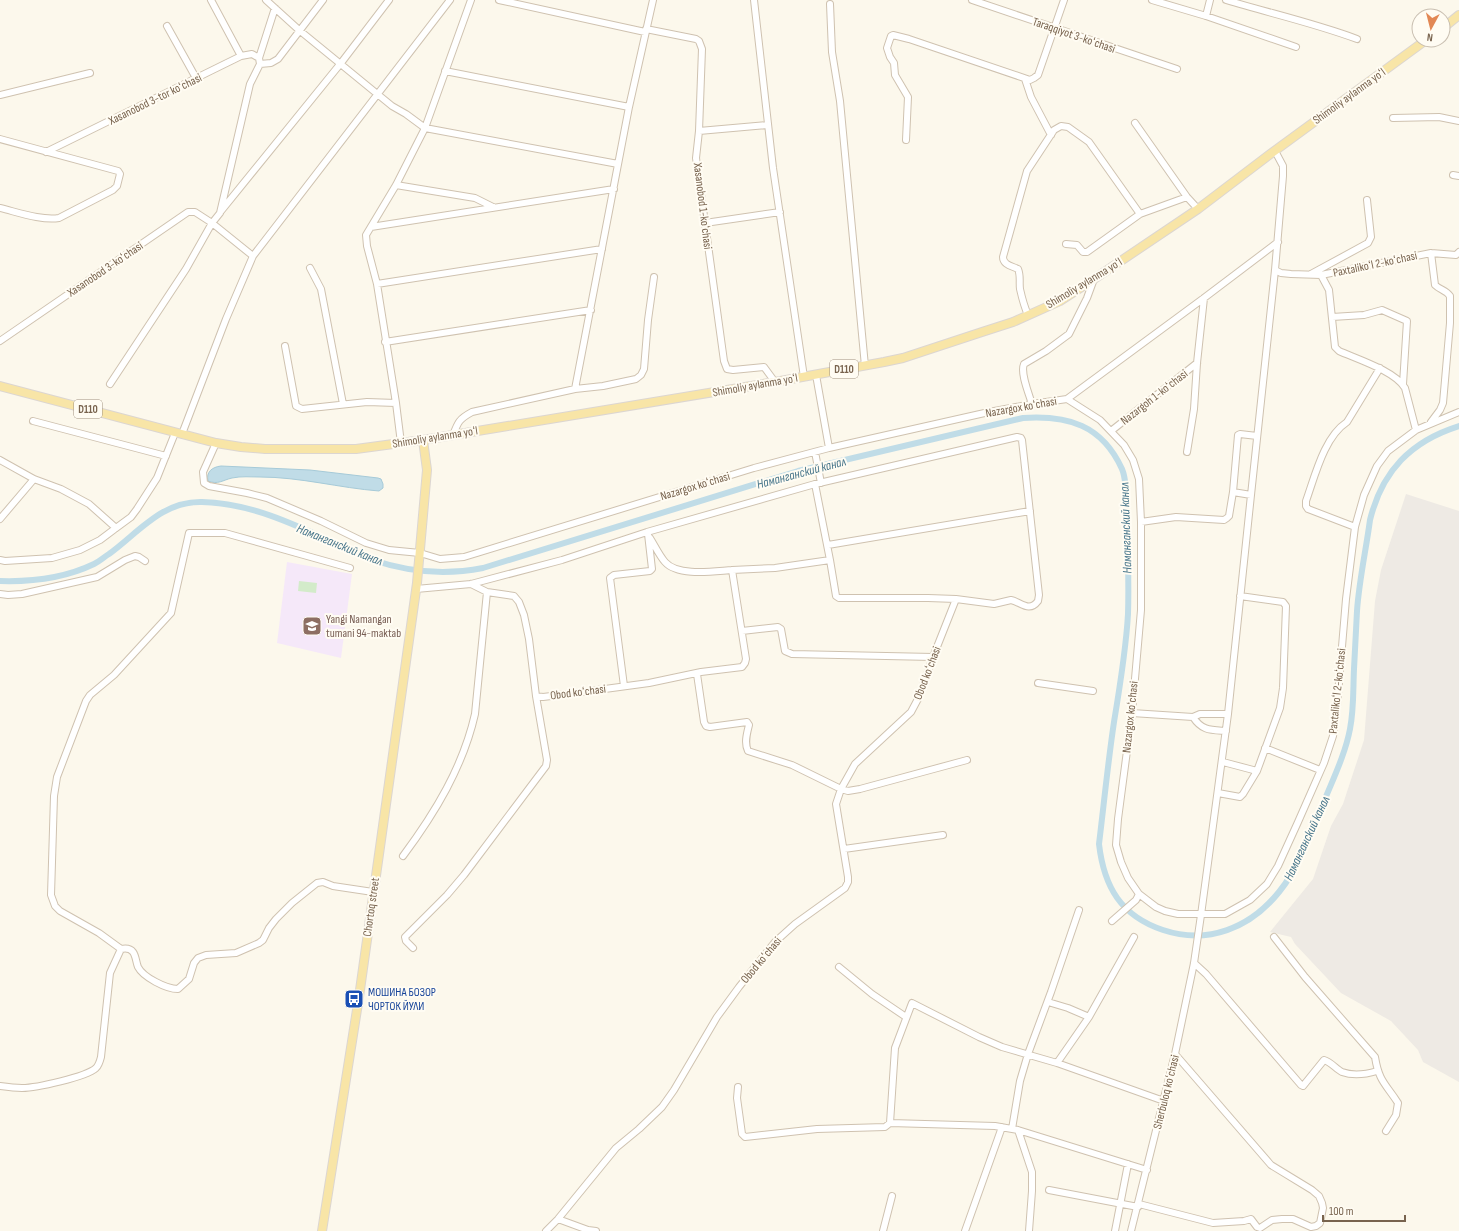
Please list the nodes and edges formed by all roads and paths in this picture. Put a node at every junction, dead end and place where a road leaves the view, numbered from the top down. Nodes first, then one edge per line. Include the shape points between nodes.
1 (211, 0) edge
2 (266, 0) edge
3 (323, 0) edge
4 (389, 0) edge
5 (450, 0) edge
6 (471, 0) edge
7 (499, 0) edge
8 (653, 0) edge
9 (754, 0) edge
10 (972, 0) edge
11 (1064, 0) edge
12 (1152, 0) edge
13 (1210, 0) edge
14 (1226, 0) edge
15 (830, 4) dead end
16 (275, 8) junction
17 (1459, 15) edge
18 (1206, 16) junction
19 (1451, 22) edge
20 (167, 26) dead end
21 (1054, 28) junction
22 (300, 30) junction
23 (646, 31) junction
24 (1357, 39) dead end
25 (1296, 47) dead end
26 (1415, 48) edge
27 (241, 56) junction
28 (259, 61) junction
29 (341, 63) junction
30 (1177, 69) dead end
31 (445, 71) junction
32 (90, 73) dead end
33 (196, 78) junction
34 (1025, 79) junction
35 (379, 93) junction
36 (0, 95) edge
37 (629, 107) junction
38 (1393, 118) dead end
39 (1459, 121) edge
40 (1135, 124) dead end
41 (768, 126) junction
42 (424, 128) junction
43 (699, 131) junction
44 (1051, 135) junction
45 (0, 139) edge
46 (906, 140) dead end
47 (1275, 150) junction
48 (46, 152) junction
49 (618, 164) junction
50 (396, 185) junction
51 (614, 189) junction
52 (1187, 198) junction
53 (1366, 200) dead end
54 (493, 207) junction
55 (0, 208) edge
56 (1198, 209) junction
57 (780, 212) junction
58 (220, 213) junction
59 (1140, 214) junction
60 (212, 223) junction
61 (705, 223) junction
62 (371, 227) junction
63 (1278, 242) junction
64 (1066, 244) dead end
65 (602, 249) junction
66 (1459, 252) edge
67 (1431, 253) junction
68 (253, 256) junction
69 (310, 268) dead end
70 (1275, 270) junction
71 (1311, 274) junction
72 (1321, 276) junction
73 (654, 277) dead end
74 (1094, 279) junction
75 (377, 284) junction
76 (1204, 298) junction
77 (591, 310) junction
78 (1028, 315) junction
79 (1332, 317) junction
80 (0, 341) edge
81 (385, 342) junction
82 (285, 346) dead end
83 (1197, 363) junction
84 (865, 366) junction
85 (1380, 368) junction
86 (816, 375) junction
87 (804, 377) junction
88 (775, 382) junction
89 (110, 384) dead end
90 (1403, 384) junction
91 (0, 386) edge
92 (575, 389) junction
93 (1067, 399) junction
94 (396, 402) junction
95 (343, 404) junction
96 (1032, 404) junction
97 (1459, 412) edge
98 (34, 420) dead end
99 (1430, 423) junction
100 (1416, 430) junction
101 (1111, 431) junction
102 (179, 433) junction
103 (453, 435) junction
104 (1257, 436) junction
105 (423, 440) junction
106 (216, 442) junction
107 (401, 443) junction
108 (830, 448) junction
109 (815, 452) junction
110 (1187, 452) dead end
111 (166, 456) junction
112 (0, 460) edge
113 (34, 479) junction
114 (818, 483) junction
115 (1232, 492) junction
116 (1250, 495) junction
117 (1030, 511) junction
118 (0, 519) edge
119 (1141, 522) junction
120 (1355, 527) junction
121 (116, 528) junction
122 (647, 533) junction
123 (828, 545) junction
124 (420, 554) junction
125 (0, 560) edge
126 (830, 560) junction
127 (145, 561) dead end
128 (350, 568) dead end
129 (732, 570) junction
130 (471, 584) junction
131 (416, 586) junction
132 (487, 592) junction
133 (0, 594) edge
134 (1240, 596) junction
135 (956, 600) junction
136 (742, 632) junction
137 (933, 657) junction
138 (697, 674) junction
139 (1038, 683) dead end
140 (624, 686) junction
141 (1093, 691) dead end
142 (536, 696) junction
143 (1132, 713) junction
144 (1228, 714) junction
145 (1193, 717) junction
146 (1226, 731) junction
147 (1265, 748) junction
148 (967, 760) dead end
149 (1223, 762) junction
150 (1320, 770) junction
151 (1257, 771) junction
152 (841, 789) junction
153 (1218, 794) junction
154 (943, 835) dead end
155 (844, 849) junction
156 (403, 856) dead end
157 (373, 892) junction
158 (1139, 894) junction
159 (1079, 910) dead end
160 (1202, 915) junction
161 (1114, 920) dead end
162 (1134, 936) dead end
163 (1274, 937) dead end
164 (121, 948) junction
165 (412, 948) dead end
166 (1194, 963) junction
167 (839, 967) dead end
168 (1048, 1002) junction
169 (1089, 1017) junction
170 (906, 1018) junction
171 (1028, 1054) junction
172 (1175, 1054) junction
173 (1057, 1063) junction
174 (1377, 1071) junction
175 (0, 1086) edge
176 (738, 1087) dead end
177 (1164, 1101) junction
178 (890, 1123) junction
179 (1002, 1127) junction
180 (1015, 1130) junction
181 (1386, 1131) dead end
182 (1128, 1164) junction
183 (1147, 1170) junction
184 (1049, 1190) dead end
185 (892, 1196) dead end
186 (1120, 1204) junction
187 (1138, 1205) junction
188 (558, 1219) junction
189 (322, 1231) edge
190 (546, 1231) edge
191 (596, 1231) edge
192 (883, 1231) edge
193 (965, 1231) edge
194 (1029, 1231) edge
195 (1115, 1231) edge
196 (1131, 1231) edge

1 - 27 street
2 - 16 street
3 - 22 street
4 - 29 street
5 - 35 street
6 - 31 street
7 - 23 street, Xasanobod 1-koʻchasi
8 - 23 street
9 - 41 street
10 - 21 street, Taraqqiyot 3-koʻchasi
11 - 21 street
12 - 18 street
13 - 18 street
14 - 24 street via 1304,21
15 - 84 street via 832,52 840,101
16 - 22 street
16 - 28 street
17 - 19 main road
18 - 25 street
20 - 33 street
21 - 30 street, Taraqqiyot 3-koʻchasi
21 - 34 street via 1038,75 1030,80
22 - 28 street via 278,59 271,63
22 - 29 street
23 - 37 street
23 - 43 street, Xasanobod 1-koʻchasi via 696,39 701,44
26 - 47 main road, Shimoliy aylanma yoʻl / D110
27 - 28 street via 252,54
27 - 33 street, Xasanobod 3-tor koʻchasi
28 - 58 street via 250,84
29 - 35 street
29 - 58 street
31 - 37 street
31 - 42 street
32 - 36 street
33 - 48 street, Xasanobod 3-tor koʻchasi
34 - 44 street via 1031,97
34 - 46 street via 891,36 887,48 894,63 895,75 908,96
35 - 42 street via 392,106
35 - 68 street
37 - 49 street
38 - 39 street via 1439,117
40 - 52 street
41 - 43 street
41 - 57 street
42 - 49 street
42 - 50 street
43 - 61 street, Xasanobod 1-koʻchasi via 696,158
44 - 59 street via 1058,127 1068,127 1089,142
44 - 78 street via 1024,178 1003,257 1004,262 1018,269 1020,273 1022,300
45 - 48 street
47 - 56 main road, Shimoliy aylanma yoʻl / D110
47 - 63 street, Sherbuloq koʻchasi via 1283,166
48 - 55 street via 118,171 119,182 113,190 59,218 44,218
49 - 51 street
50 - 54 street via 475,198
50 - 62 street
51 - 54 street
51 - 65 street
52 - 56 street
52 - 59 street
53 - 71 street via 1371,236 1368,243
54 - 62 street
56 - 74 main road, Shimoliy aylanma yoʻl / D110
57 - 61 street
57 - 87 street
58 - 60 street
59 - 64 street via 1087,252 1083,252 1077,245
60 - 68 street
60 - 80 street, Xasanobod 3-koʻchasi via 195,212 188,212
60 - 89 street via 186,269
61 - 88 street, Xasanobod 1-koʻchasi via 725,366 733,370 764,367
62 - 75 street via 366,239
63 - 70 street, Sherbuloq koʻchasi
63 - 76 street
65 - 75 street
65 - 77 street
66 - 67 street via 1456,255
67 - 72 street, Paxtalikoʻl 2-koʻchasi
67 - 99 street, Paxtalikoʻl 2-koʻchasi via 1435,285 1450,296 1450,323 1442,403
68 - 102 street
69 - 95 street via 321,288
70 - 71 street via 1281,273
70 - 104 street, Sherbuloq koʻchasi
71 - 72 street
72 - 79 street, Paxtalikoʻl 2-koʻchasi via 1329,290
73 - 92 street via 644,369 641,375 636,379 603,386
74 - 78 main road, Shimoliy aylanma yoʻl / D110 via 1060,301
74 - 96 street via 1069,334 1022,367
75 - 81 street
76 - 83 street, Nazargoh 1-koʻchasi
76 - 93 street
77 - 81 street
77 - 92 street
78 - 84 main road, Shimoliy aylanma yoʻl / D110 via 903,358
79 - 85 street, Paxtalikoʻl 2-koʻchasi via 1333,340 1339,351
79 - 90 street via 1364,315 1382,310 1407,320
81 - 94 street
82 - 95 street via 298,408
83 - 101 street, Nazargoh 1-koʻchasi
83 - 110 street, Nazargoh 1-koʻchasi via 1194,409
84 - 86 main road, Shimoliy aylanma yoʻl / D110
85 - 90 street, Paxtalikoʻl 2-koʻchasi
85 - 120 street via 1347,422 1327,446 1306,501 1308,509
86 - 87 main road, Shimoliy aylanma yoʻl / D110
86 - 108 street
87 - 88 main road, Shimoliy aylanma yoʻl / D110
88 - 103 main road, Shimoliy aylanma yoʻl / D110
90 - 100 street
91 - 102 main road, Shimoliy aylanma yoʻl / D110
92 - 103 street via 472,412 462,417
93 - 96 street, Nazargox koʻchasi
93 - 101 street, Nazargox koʻchasi via 1100,420
94 - 95 street
94 - 107 street
96 - 108 street, Nazargox koʻchasi
97 - 99 street
98 - 111 street
99 - 100 street, Paxtalikoʻl 2-koʻchasi
100 - 120 street, Paxtalikoʻl 2-koʻchasi via 1388,451 1377,466 1364,495
101 - 119 street, Nazargox koʻchasi via 1133,460 1139,479
102 - 106 main road, Shimoliy aylanma yoʻl / D110
102 - 111 street
103 - 105 main road, Shimoliy aylanma yoʻl / D110
104 - 115 street via 1238,435
104 - 116 street, Sherbuloq koʻchasi
105 - 107 main road, Shimoliy aylanma yoʻl / D110
105 - 124 main road, Chortoq street via 427,470
106 - 107 main road, Shimoliy aylanma yoʻl / D110 via 259,448 312,449 356,449
106 - 124 street, Nazargox koʻchasi via 203,472 204,483 209,486 248,492 267,498 366,543 389,550
108 - 109 street, Nazargox koʻchasi
109 - 114 street
109 - 124 street, Nazargox koʻchasi via 747,470 464,557 440,559
111 - 121 street via 157,478 137,510
112 - 113 street
113 - 118 street
113 - 121 street via 61,489 89,504
114 - 117 street via 1019,437 1022,440
114 - 122 street
114 - 123 street
115 - 116 street
115 - 119 street via 1229,516 1224,520 1176,517
116 - 134 street, Sherbuloq koʻchasi
117 - 123 street
117 - 135 street via 1039,595 1036,604 1024,606 1011,600 994,604
119 - 143 street, Nazargox koʻchasi via 1141,610
120 - 150 street, Paxtalikoʻl 2-koʻchasi via 1333,736
121 - 125 street via 93,544 52,558 5,562
122 - 129 street via 666,564 672,567 687,572
122 - 130 street via 562,560
122 - 140 street via 652,569 614,574 610,578
123 - 126 street
124 - 131 main road, Chortoq street
126 - 129 street via 775,568
126 - 135 street via 836,596 839,598
127 - 133 street via 135,556 96,578 22,594
128 - 164 street via 225,533 189,533 171,613 114,675 86,701 57,777 54,796 51,895 60,911
129 - 136 street, Obod koʻchasi
130 - 131 street
130 - 132 street, Obod koʻchasi
131 - 157 main road, Chortoq street
132 - 142 street, Obod koʻchasi via 514,596 519,602 529,639
132 - 156 street via 475,714 470,733 449,786 426,825
134 - 144 street, Sherbuloq koʻchasi
134 - 147 street via 1283,602 1286,606 1283,688 1280,708
135 - 137 street, Obod koʻchasi
136 - 137 street via 778,627 781,629 785,651 792,654
136 - 138 street, Obod koʻchasi via 746,659 742,667
137 - 152 street, Obod koʻchasi via 911,712 855,764
138 - 140 street, Obod koʻchasi
138 - 152 street via 706,726 747,722 748,752 792,764
139 - 141 street
140 - 142 street, Obod koʻchasi
142 - 165 street, Obod koʻchasi via 548,757 546,766 464,875 405,937
143 - 145 street
143 - 158 street, Nazargox koʻchasi via 1116,845 1128,878
144 - 145 street via 1200,714
144 - 146 street, Sherbuloq koʻchasi
145 - 146 street via 1205,729
146 - 149 street, Sherbuloq koʻchasi
147 - 150 street
147 - 151 street
148 - 152 street via 860,789
149 - 151 street
149 - 153 street, Sherbuloq koʻchasi
150 - 160 street, Paxtalikoʻl 2-koʻchasi via 1278,866 1267,884 1250,900 1225,914
151 - 153 street via 1240,797
152 - 155 street, Obod koʻchasi via 836,804
153 - 160 street, Sherbuloq koʻchasi
154 - 155 street
155 - 188 street, Obod koʻchasi via 848,877 845,888 795,924 775,942 718,1017 662,1107 616,1148
157 - 164 street via 317,883 276,919 263,940 236,953 198,958 189,979 178,989 150,980 138,967 134,953 130,949
157 - 189 main road, Chortoq street
158 - 160 street, Nazargox koʻchasi via 1165,911
158 - 161 street
159 - 168 street
160 - 166 street, Sherbuloq koʻchasi
162 - 169 street
163 - 174 street via 1305,977 1375,1057
164 - 175 street via 110,973 101,1057 95,1069 37,1087
166 - 172 street, Sherbuloq koʻchasi
166 - 174 street via 1301,1085 1303,1086 1324,1060 1343,1072 1360,1074
167 - 170 street
168 - 169 street
168 - 171 street
169 - 173 street
170 - 171 street via 912,1003 979,1037
170 - 178 street via 894,1053
171 - 173 street
171 - 180 street via 1020,1081
172 - 177 street, Sherbuloq koʻchasi
172 - 187 street via 1271,1165 1319,1196 1323,1208 1320,1223 1311,1227 1293,1219 1282,1218 1272,1220 1260,1228 1251,1219 1213,1223
173 - 177 street
174 - 181 street via 1398,1103 1396,1115
176 - 178 street via 742,1134 745,1137 817,1129 885,1127
177 - 183 street, Sherbuloq koʻchasi
178 - 179 street
179 - 180 street
179 - 193 street
180 - 182 street
180 - 194 street via 1032,1172
182 - 183 street
182 - 186 street
183 - 187 street, Sherbuloq koʻchasi
184 - 186 street
185 - 192 street
186 - 187 street
186 - 195 street
187 - 196 street, Sherbuloq koʻchasi
188 - 190 street, Obod koʻchasi
188 - 191 street

